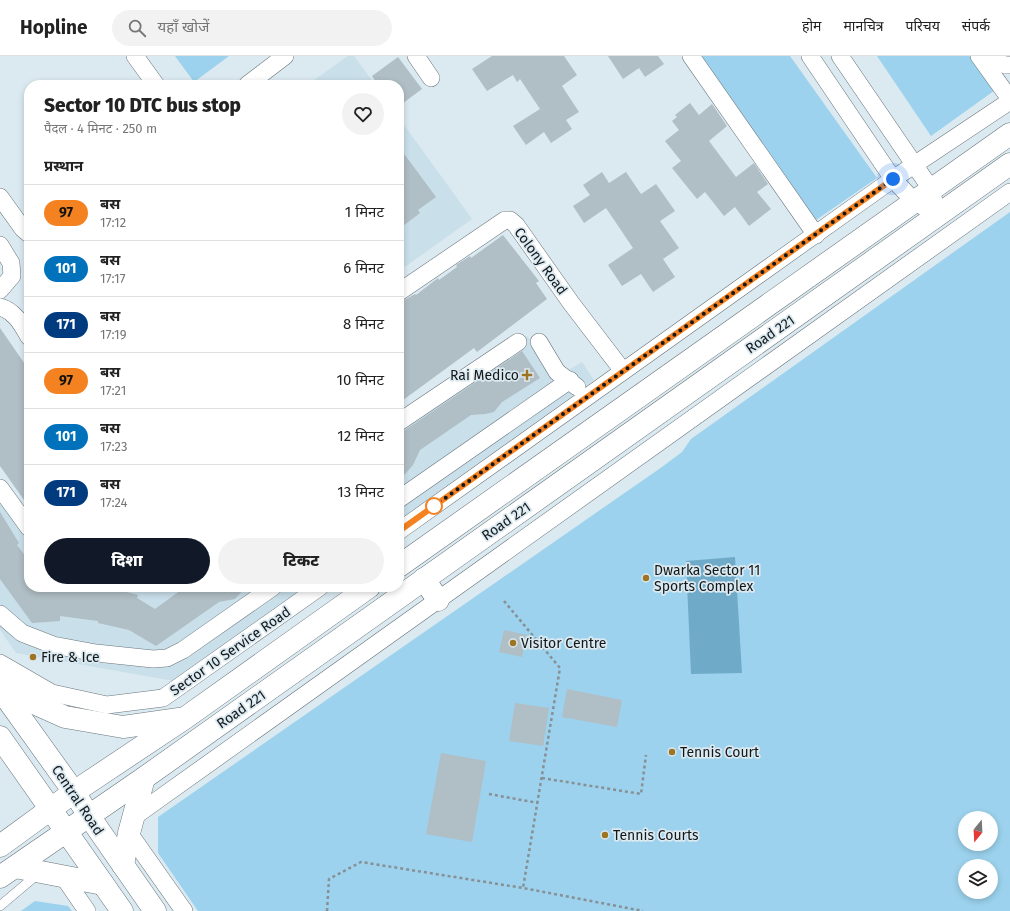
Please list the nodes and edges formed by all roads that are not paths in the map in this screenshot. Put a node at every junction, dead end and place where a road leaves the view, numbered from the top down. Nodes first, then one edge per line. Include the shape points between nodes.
1 (135, 56) edge
2 (285, 56) edge
3 (416, 56) edge
4 (690, 56) edge
5 (810, 56) edge
6 (840, 56) edge
7 (979, 56) edge
8 (993, 56) edge
9 (1010, 65) edge
10 (431, 78) dead end
11 (152, 80) edge
12 (254, 80) edge
13 (1010, 100) edge
14 (1010, 134) edge
15 (915, 164) junction
16 (1010, 164) edge
17 (893, 179) junction
18 (1010, 192) edge
19 (923, 195) junction
20 (0, 197) edge
21 (937, 215) junction
22 (24, 230) edge
23 (816, 235) junction
24 (0, 245) edge
25 (404, 289) edge
26 (0, 290) edge
27 (0, 307) edge
28 (24, 329) edge
29 (518, 342) dead end
30 (538, 342) dead end
31 (623, 371) junction
32 (570, 380) junction
33 (588, 397) junction
34 (404, 419) edge
35 (0, 488) edge
36 (404, 496) edge
37 (24, 521) edge
38 (404, 527) edge
39 (404, 562) edge
40 (424, 579) junction
41 (266, 592) edge
42 (313, 592) edge
43 (354, 592) edge
44 (438, 600) junction
45 (0, 614) edge
46 (0, 663) edge
47 (0, 682) edge
48 (0, 689) edge
49 (185, 718) junction
50 (0, 737) edge
51 (144, 778) junction
52 (74, 792) junction
53 (52, 808) junction
54 (89, 816) junction
55 (132, 824) junction
56 (68, 831) junction
57 (0, 846) edge
58 (123, 865) junction
59 (41, 871) junction
60 (8, 872) edge
61 (63, 876) junction
62 (104, 884) junction
63 (0, 906) edge
64 (88, 911) edge
65 (122, 911) edge
66 (155, 911) edge
67 (184, 911) edge

1 - 11 street
2 - 12 street
3 - 10 street
4 - 23 street
5 - 17 street
6 - 15 street
7 - 13 street
8 - 9 street via 1002,65
13 - 15 street
14 - 19 main road, Road 221
15 - 17 street
15 - 19 street
16 - 21 main road, Road 221
17 - 19 street
17 - 23 street
18 - 44 street
19 - 21 street
19 - 39 main road, Road 221
20 - 22 street
21 - 40 main road, Road 221
23 - 31 street
24 - 26 street via 11,263 12,276
25 - 31 street, Colony Road via 504,220 510,220
27 - 28 street via 8,309
29 - 34 street
30 - 32 street via 557,372
31 - 33 street
32 - 33 street
32 - 36 street
33 - 38 street
35 - 37 street
40 - 44 main road
40 - 51 main road, Road 221
41 - 45 street via 183,650 167,658 96,653 53,645 22,633
42 - 46 street, Sector 10 Service Road via 163,698 107,705 52,693
43 - 49 main road, Road 221
44 - 55 street
47 - 49 main road via 25,699 65,717 123,727
48 - 52 main road, Central Road
49 - 52 main road, Road 221
50 - 53 main road, Central Road
51 - 54 main road, Road 221
51 - 55 main road
52 - 53 main road, Road 221
52 - 54 main road, Central Road
53 - 56 main road, Central Road
53 - 57 main road, Road 221
54 - 56 main road, Road 221
54 - 58 main road, Central Road
55 - 58 main road
55 - 67 street
56 - 60 main road, Road 221
56 - 62 main road, Central Road
58 - 66 main road, Central Road
59 - 60 main road
59 - 61 main road
59 - 63 lane
61 - 62 main road
61 - 64 street
62 - 65 main road, Central Road

